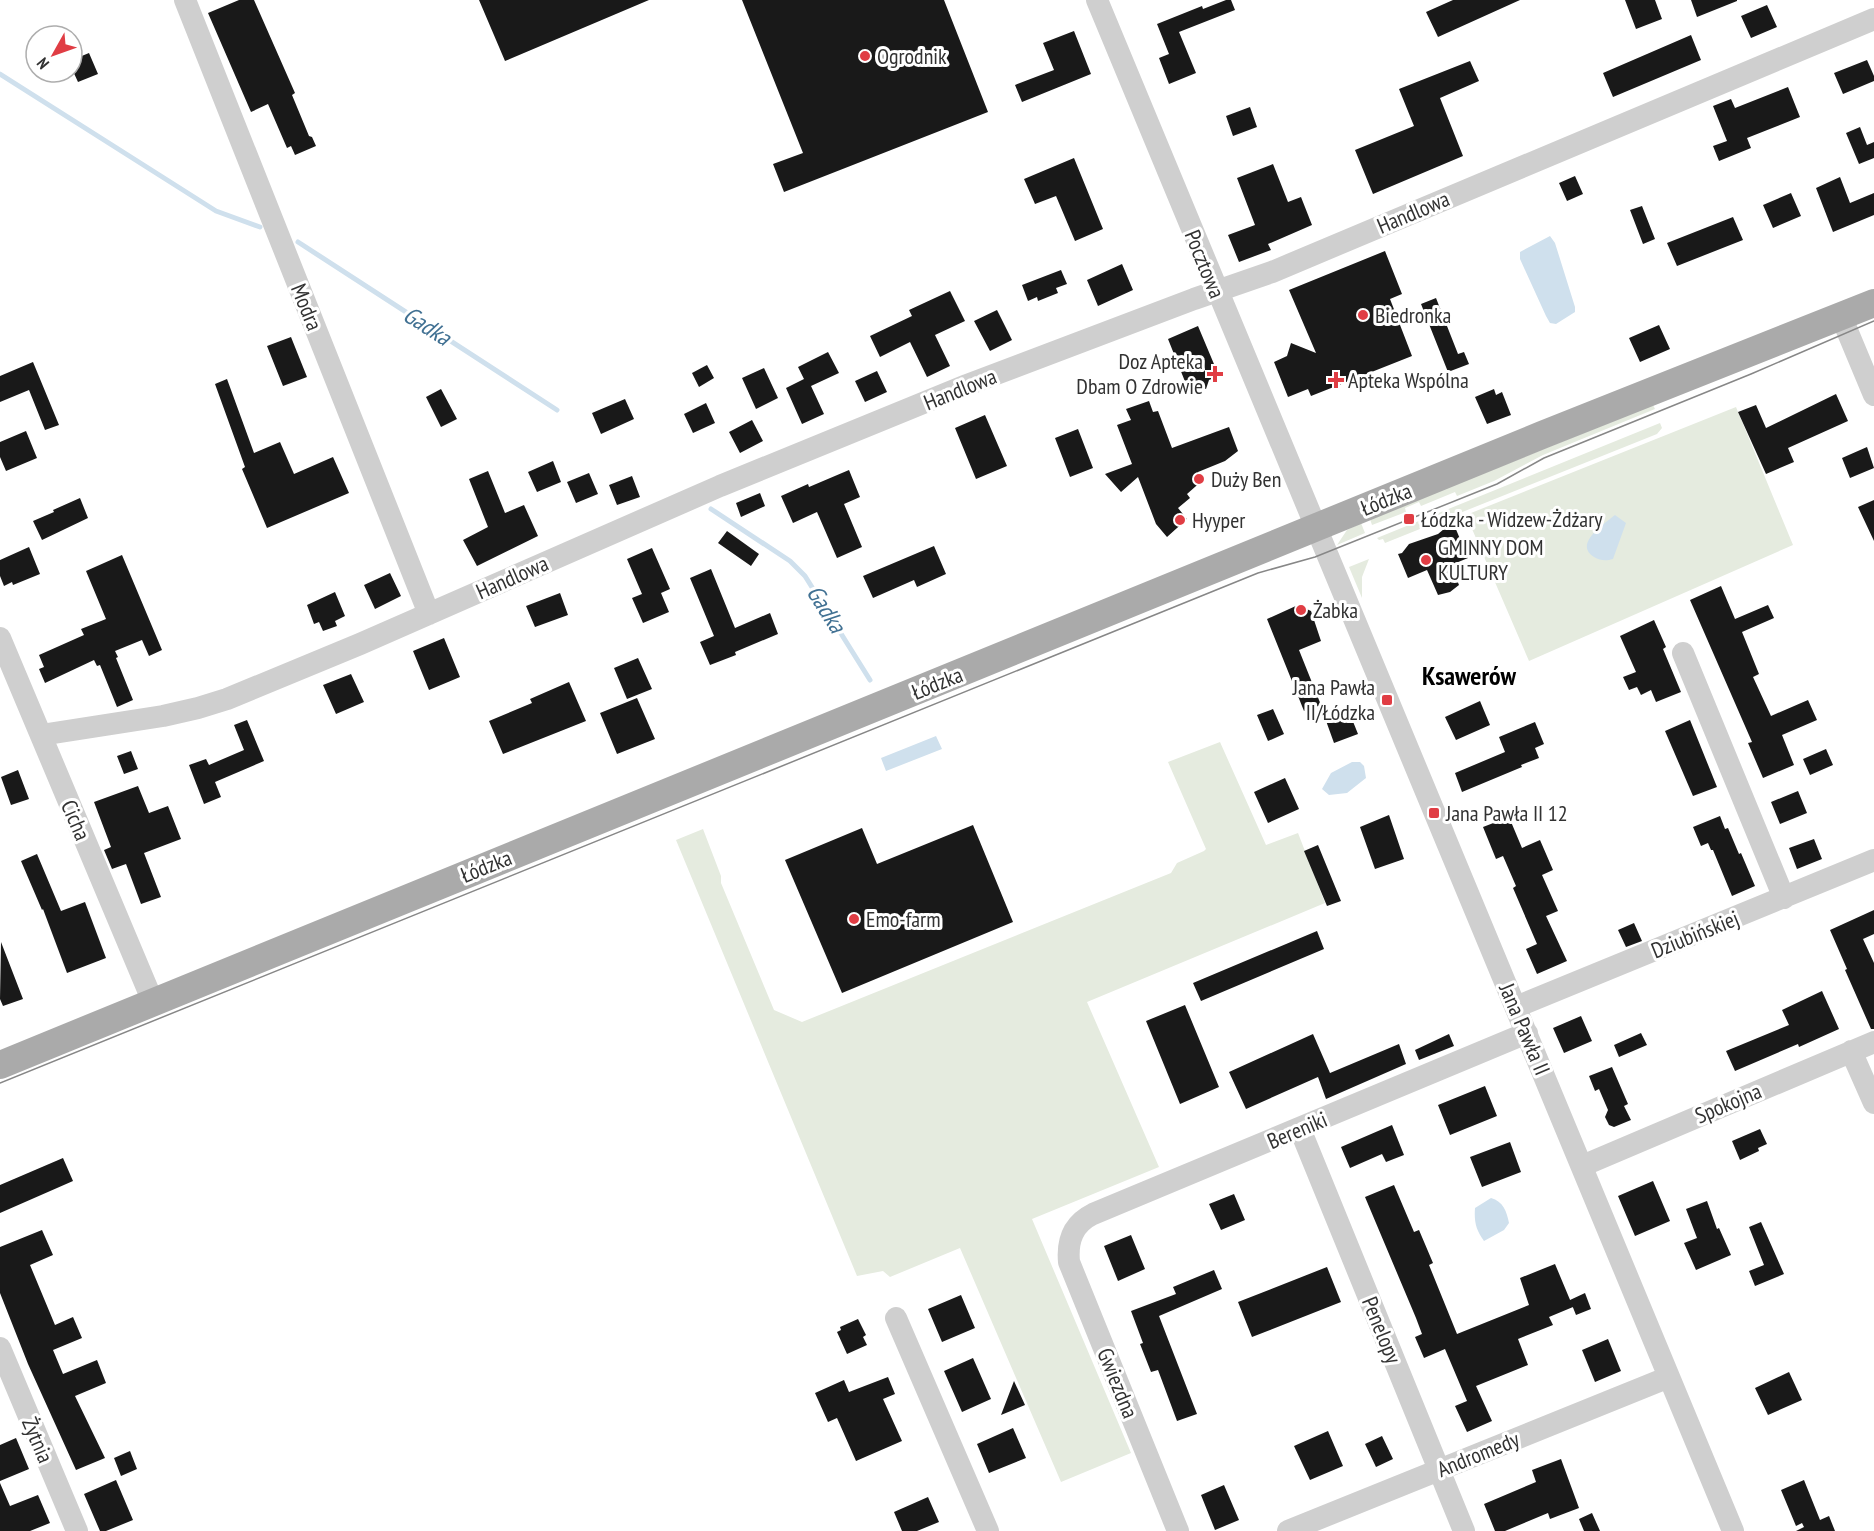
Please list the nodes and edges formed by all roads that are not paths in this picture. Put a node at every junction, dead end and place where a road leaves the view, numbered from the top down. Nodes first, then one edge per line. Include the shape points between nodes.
1 (184, 0) edge
2 (1097, 0) edge
3 (1874, 19) edge
4 (1217, 292) junction
5 (1874, 303) edge
6 (1841, 316) junction
7 (1874, 395) edge
8 (1316, 528) junction
9 (429, 614) junction
10 (0, 638) edge
11 (1683, 653) dead end
12 (41, 735) junction
13 (1874, 860) edge
14 (1784, 898) junction
15 (153, 1002) junction
16 (1516, 1007) junction
17 (1527, 1033) junction
18 (1874, 1042) edge
19 (1851, 1051) junction
20 (0, 1065) edge
21 (1874, 1103) edge
22 (1300, 1129) junction
23 (1582, 1166) junction
24 (1072, 1233) joint
25 (896, 1318) dead end
26 (0, 1348) edge
27 (1669, 1377) junction
28 (1439, 1470) junction
29 (77, 1531) edge
30 (988, 1531) edge
31 (1178, 1531) edge
32 (1288, 1531) edge
33 (1464, 1531) edge
34 (1733, 1531) edge

1 - 9 street, Modra
2 - 4 street, Pocztowa
3 - 4 street, Handlowa
4 - 8 street, Pocztowa
4 - 9 street, Handlowa via 968,386 741,478
5 - 6 main road, Łódzka
6 - 7 street
6 - 8 main road, Łódzka
8 - 15 main road, Łódzka
8 - 16 street, Jana Pawła II
9 - 12 street, Handlowa via 227,699 163,716
10 - 12 street, Cicha
11 - 14 street
12 - 15 street, Cicha
13 - 14 street, Dziubińskiej
14 - 16 street, Dziubińskiej
15 - 20 main road, Łódzka
16 - 17 street, Jana Pawła II
17 - 22 street, Bereniki
17 - 23 street, Jana Pawła II
18 - 19 street, Spokojna
19 - 21 street
19 - 23 street, Spokojna
22 - 24 street, Bereniki via 1093,1214 1078,1223
22 - 28 street, Penelopy
23 - 27 street, Jana Pawła II
24 - 31 street, Gwiezdna via 1068,1251 1072,1271
25 - 30 street
26 - 29 street, Żytnia
27 - 28 street, Andromedy
27 - 34 street, Jana Pawła II
28 - 32 street, Andromedy
28 - 33 street, Penelopy

